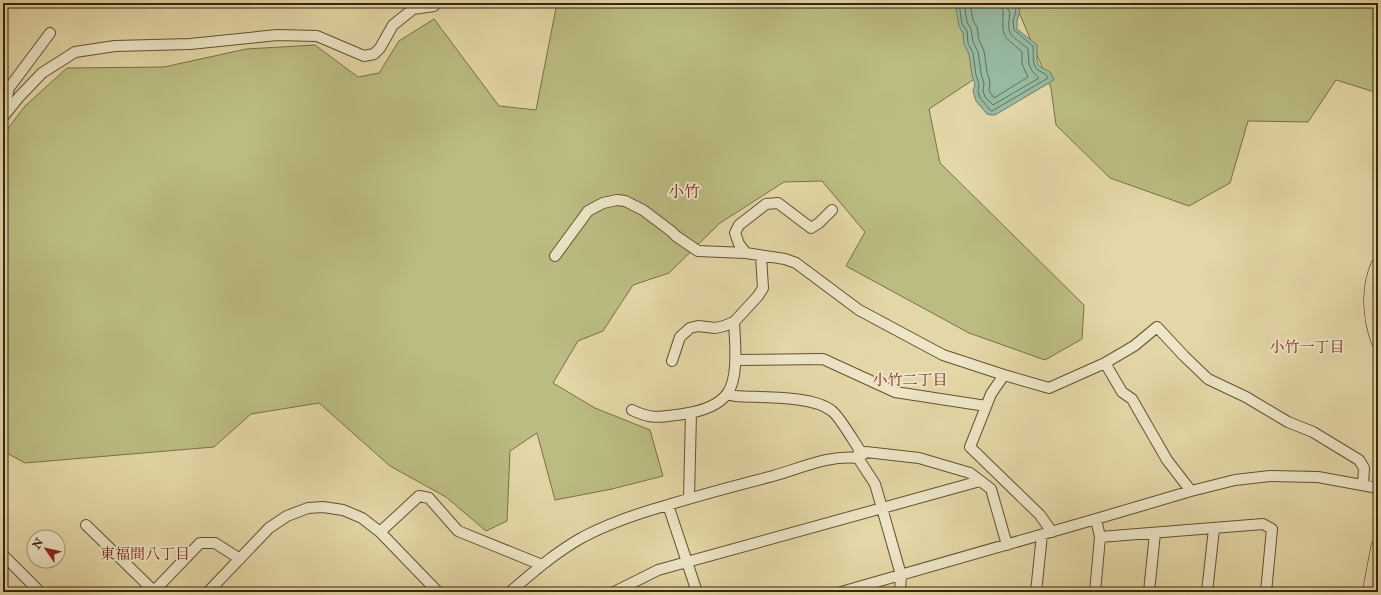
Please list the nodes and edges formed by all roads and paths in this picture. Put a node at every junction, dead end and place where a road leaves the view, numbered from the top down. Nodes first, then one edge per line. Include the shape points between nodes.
1 (434, 6) dead end
2 (50, 33) dead end
3 (3, 117) edge
4 (832, 210) dead end
5 (746, 253) junction
6 (556, 256) dead end
7 (761, 256) junction
8 (1378, 264) edge
9 (734, 322) junction
10 (1378, 342) edge
11 (735, 360) junction
12 (672, 361) dead end
13 (1105, 363) junction
14 (1004, 375) junction
15 (727, 394) junction
16 (986, 406) junction
17 (632, 410) dead end
18 (690, 413) junction
19 (858, 458) junction
20 (980, 481) junction
21 (1363, 484) junction
22 (1378, 488) edge
23 (1191, 491) junction
24 (689, 498) junction
25 (668, 505) junction
26 (882, 508) junction
27 (1096, 519) junction
28 (86, 526) dead end
29 (1214, 529) junction
30 (380, 532) junction
31 (1047, 533) junction
32 (1155, 533) junction
33 (1100, 537) junction
34 (1007, 545) junction
35 (1378, 545) edge
36 (3, 555) edge
37 (240, 559) junction
38 (688, 562) junction
39 (542, 565) junction
40 (901, 575) junction
41 (155, 591) edge
42 (40, 592) edge
43 (208, 592) edge
44 (438, 592) edge
45 (510, 592) edge
46 (614, 592) edge
47 (697, 592) edge
48 (842, 592) edge
49 (900, 592) edge
50 (1036, 592) edge
51 (1095, 592) edge
52 (1149, 592) edge
53 (1207, 592) edge
54 (1266, 592) edge
55 (1369, 592) edge

1 - 3 street via 412,9 393,25 374,54 364,56 317,36 277,35 190,44 115,46 75,52 42,73
2 - 3 street via 8,88
4 - 5 street via 811,228 778,203 766,204 739,225 735,233
5 - 6 street via 698,251 643,210 617,200 603,203 588,211
5 - 7 street
7 - 9 street via 763,288
7 - 14 street via 796,263 859,310 943,355
8 - 10 main road via 1371,289 1372,319
9 - 11 street
9 - 12 street via 715,328 690,328 680,337
11 - 15 street via 732,383
11 - 16 street via 823,359 895,392
13 - 14 street via 1049,388
13 - 21 street via 1134,346 1157,327 1208,379 1246,397 1288,422 1313,432 1359,460 1364,468
13 - 23 street via 1122,392 1132,399 1167,460
14 - 16 street
15 - 18 street via 705,409
15 - 19 street via 806,400 822,404 833,412 859,449
16 - 31 street via 970,447 1040,515
17 - 18 street via 650,418
18 - 24 street
19 - 20 street via 866,452 919,458 970,473
19 - 24 street via 831,458
19 - 26 street via 875,484
20 - 26 street
20 - 34 street via 991,489
21 - 22 street
21 - 23 street via 1318,477 1270,476 1235,480
23 - 27 street
24 - 25 street
25 - 38 street
25 - 39 street via 626,518 583,537
26 - 38 street
26 - 40 street
27 - 31 street
27 - 33 street
28 - 41 street
29 - 32 street
29 - 53 street
29 - 54 street via 1263,524 1272,529
30 - 37 street via 362,518 343,510 308,508 286,516 269,528
30 - 39 street via 419,496 429,498 458,531
30 - 44 street
31 - 34 street
31 - 50 street
32 - 33 street
32 - 52 street
33 - 51 street
34 - 40 street
35 - 55 main road
36 - 42 street
37 - 41 street via 215,543 200,543
37 - 43 street
38 - 46 street via 658,570
38 - 47 street
39 - 45 street
40 - 48 street
40 - 49 street

